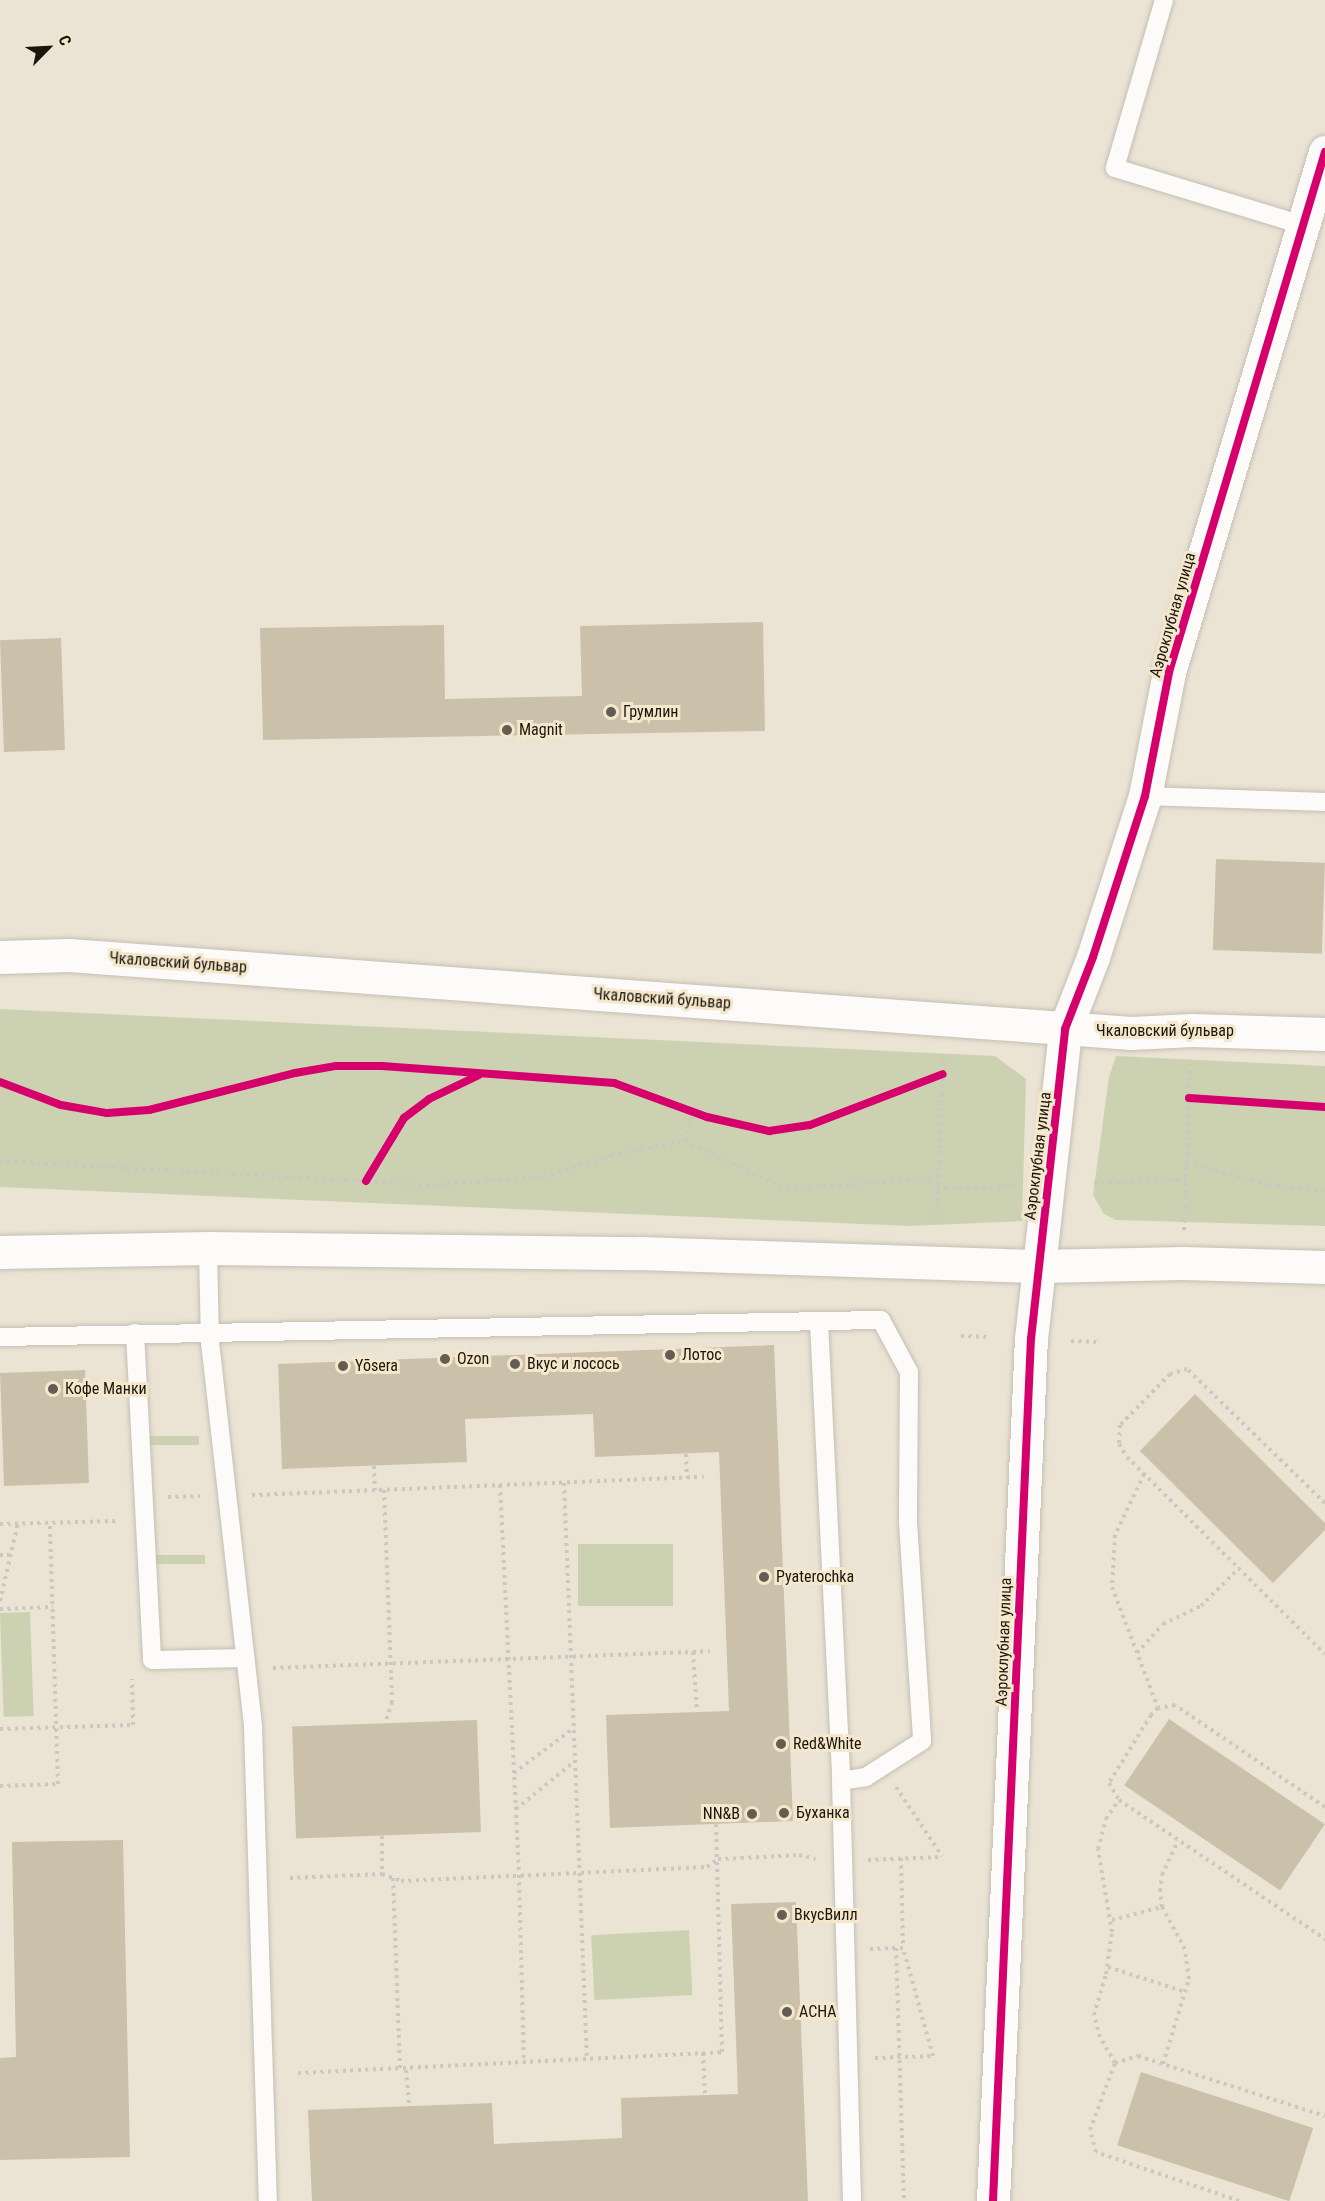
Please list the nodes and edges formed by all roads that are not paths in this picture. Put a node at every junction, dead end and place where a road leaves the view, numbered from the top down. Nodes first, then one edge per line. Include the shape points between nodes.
1 (1164, 0) edge
2 (1325, 152) edge
3 (1303, 225) junction
4 (1144, 796) junction
5 (1325, 802) edge
6 (0, 957) edge
7 (1065, 1029) junction
8 (1325, 1034) edge
9 (208, 1248) junction
10 (0, 1252) edge
11 (1039, 1266) junction
12 (1325, 1267) edge
13 (819, 1323) junction
14 (135, 1333) junction
15 (210, 1334) junction
16 (0, 1337) edge
17 (245, 1658) junction
18 (841, 1781) junction
19 (268, 2201) edge
20 (852, 2201) edge
21 (993, 2201) edge

1 - 3 lane via 1115,168
2 - 3 street, Аэроклубная улица
3 - 4 street, Аэроклубная улица via 1169,672
4 - 5 lane
4 - 7 street, Аэроклубная улица
6 - 7 street, Чкаловский бульвар via 69,955
7 - 8 street, Чкаловский бульвар
7 - 11 street, Аэроклубная улица
9 - 10 street
9 - 11 street via 640,1253
9 - 15 lane
11 - 12 street via 1183,1263
11 - 21 street, Аэроклубная улица via 1030,1339
13 - 15 lane
13 - 18 lane
13 - 18 lane via 881,1320 909,1372 908,1522 922,1741 866,1777
14 - 15 lane
14 - 16 lane
14 - 17 lane via 152,1660
15 - 17 lane
17 - 19 lane via 253,1728
18 - 20 lane

